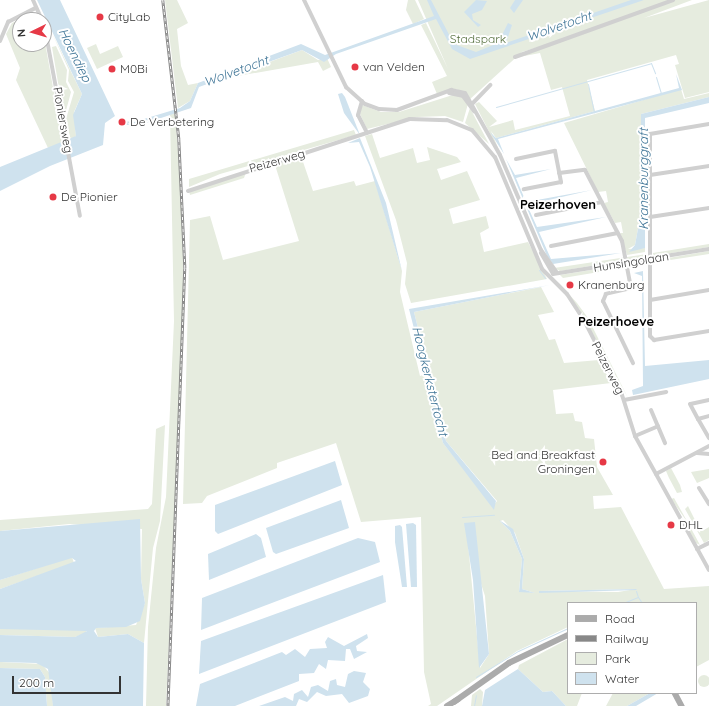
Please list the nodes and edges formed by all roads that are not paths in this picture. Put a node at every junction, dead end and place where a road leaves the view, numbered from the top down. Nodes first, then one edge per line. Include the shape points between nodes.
1 (33, 0) edge
2 (304, 0) edge
3 (673, 0) edge
4 (35, 8) junction
5 (37, 12) edge
6 (0, 41) edge
7 (50, 52) edge
8 (516, 57) dead end
9 (490, 85) dead end
10 (362, 101) junction
11 (471, 105) junction
12 (709, 124) edge
13 (367, 133) junction
14 (516, 159) dead end
15 (709, 166) edge
16 (560, 173) junction
17 (650, 175) junction
18 (524, 189) dead end
19 (188, 190) dead end
20 (602, 202) junction
21 (709, 208) edge
22 (536, 215) dead end
23 (80, 216) dead end
24 (650, 217) junction
25 (534, 233) junction
26 (618, 233) junction
27 (529, 235) junction
28 (551, 246) dead end
29 (709, 249) edge
30 (650, 258) junction
31 (627, 262) junction
32 (709, 290) edge
33 (650, 300) junction
34 (709, 331) edge
35 (633, 363) dead end
36 (666, 392) dead end
37 (624, 400) junction
38 (709, 400) edge
39 (651, 410) dead end
40 (709, 416) edge
41 (698, 419) junction
42 (658, 426) junction
43 (635, 436) junction
44 (709, 438) edge
45 (665, 443) dead end
46 (709, 446) edge
47 (696, 452) junction
48 (709, 454) edge
49 (656, 474) junction
50 (699, 488) dead end
51 (709, 504) edge
52 (709, 542) edge
53 (697, 549) junction
54 (709, 570) edge
55 (567, 636) edge
56 (676, 694) edge
57 (447, 706) edge
58 (682, 706) edge

1 - 4 street
2 - 10 street via 346,87
3 - 8 street
4 - 5 street
4 - 6 street via 8,22
7 - 23 street, Pioniersweg
9 - 11 street
10 - 11 street via 379,109 397,110 462,90
10 - 13 street via 358,115
11 - 25 street via 500,155
12 - 17 street via 650,134
13 - 19 street, Peizerweg
13 - 27 street, Peizerweg via 422,118 447,120 472,130 490,149
14 - 16 street via 555,151
15 - 17 street
16 - 18 street via 561,182
16 - 20 street via 584,168
17 - 24 street
20 - 22 street
20 - 26 street
21 - 24 street
24 - 30 street
25 - 27 street
25 - 31 street, Hunsingolaan via 546,267 555,274
26 - 28 street
26 - 31 street
27 - 37 street, Peizerweg via 542,269 567,294 585,322
29 - 30 street, Hunsingolaan
30 - 31 street, Hunsingolaan
30 - 33 street
31 - 35 street via 631,288 606,294 603,300
32 - 33 street
33 - 34 street via 651,339
36 - 37 street, Peizerweg
37 - 43 street, Peizerweg
38 - 41 street via 690,404
39 - 42 street
40 - 41 street
41 - 44 street
42 - 43 street
42 - 45 street
43 - 49 street, Peizerweg
46 - 47 street
47 - 48 street
47 - 49 street
49 - 53 street, Peizerweg
50 - 51 street
52 - 53 street
53 - 54 street, Peizerweg
55 - 57 main road
56 - 58 main road

